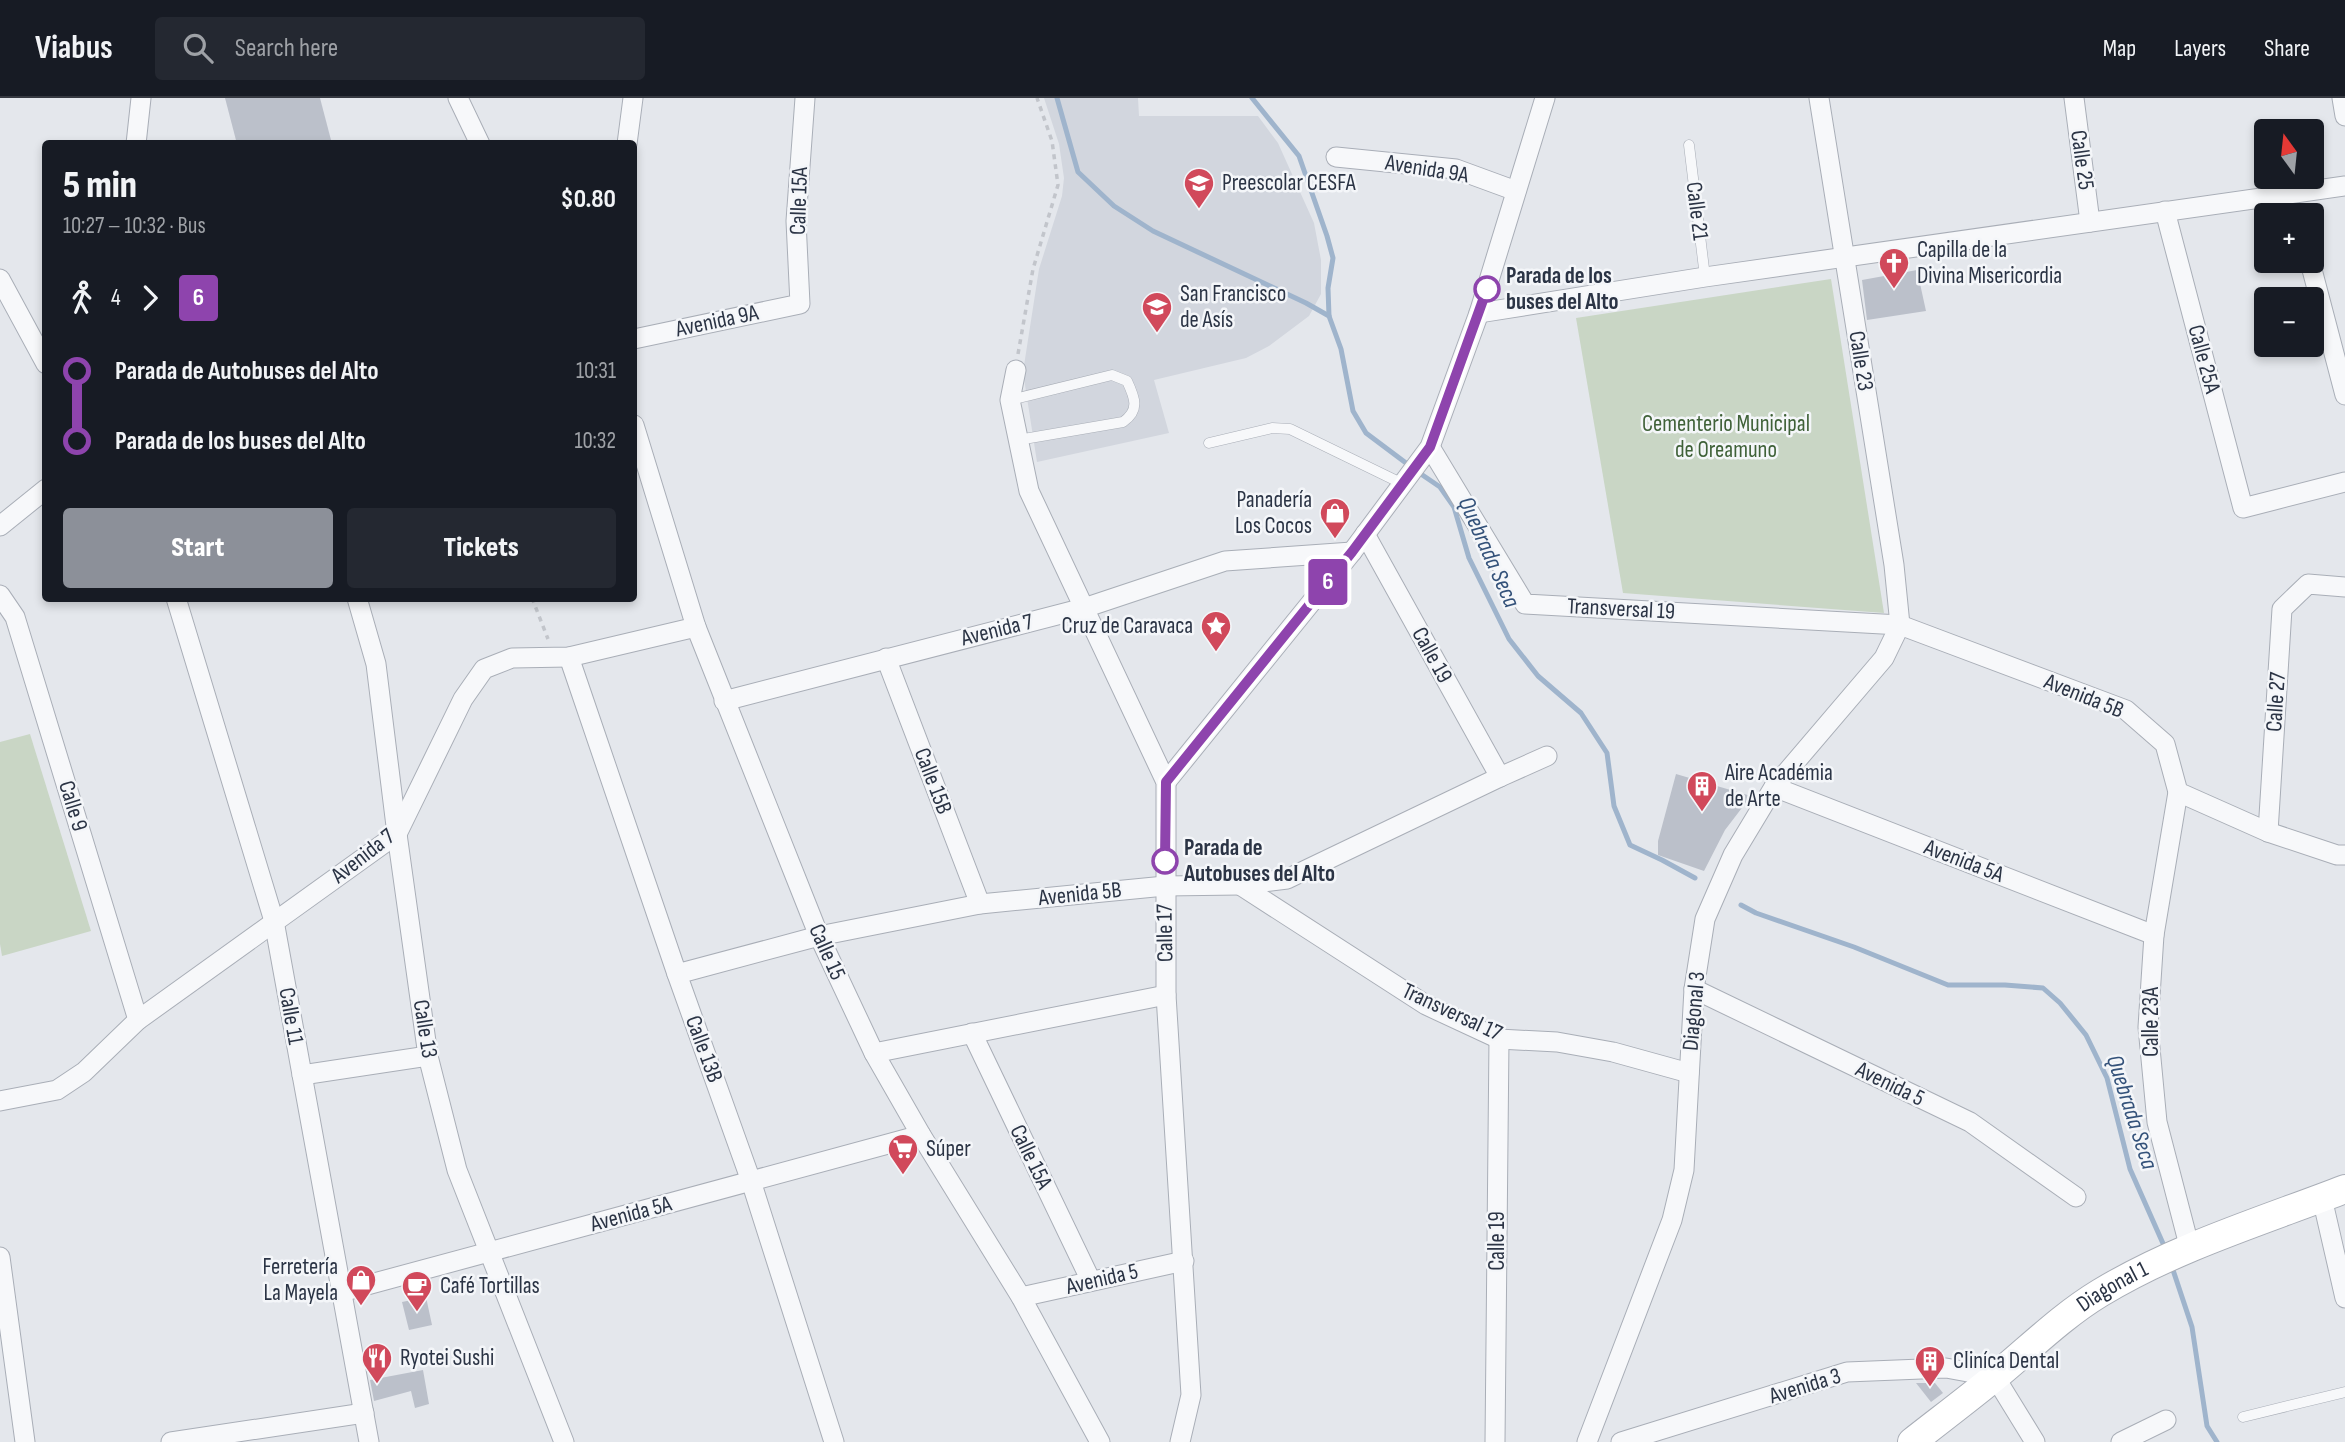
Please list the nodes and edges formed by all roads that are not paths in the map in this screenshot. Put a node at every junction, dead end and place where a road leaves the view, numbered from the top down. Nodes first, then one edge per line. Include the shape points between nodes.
1 (141, 98) edge
2 (458, 98) edge
3 (633, 98) edge
4 (806, 98) edge
5 (1545, 98) edge
6 (1819, 98) edge
7 (2074, 98) edge
8 (2342, 98) edge
9 (2345, 116) edge
10 (136, 140) edge
11 (478, 140) edge
12 (628, 140) edge
13 (1689, 145) dead end
14 (1336, 157) dead end
15 (2345, 186) edge
16 (1516, 191) junction
17 (2165, 211) junction
18 (2090, 222) junction
19 (1843, 258) junction
20 (2313, 273) edge
21 (1705, 277) junction
22 (0, 279) edge
23 (800, 304) joint
24 (1479, 313) junction
25 (637, 338) edge
26 (42, 357) edge
27 (1016, 370) road end
28 (2345, 396) edge
29 (1010, 400) junction
30 (637, 435) edge
31 (1017, 440) junction
32 (1209, 443) dead end
33 (1430, 447) junction
34 (2345, 482) edge
35 (1403, 484) junction
36 (42, 492) edge
37 (0, 526) edge
38 (1365, 534) junction
39 (1352, 552) junction
40 (2345, 587) edge
41 (0, 595) edge
42 (177, 602) edge
43 (358, 602) edge
44 (1084, 608) junction
45 (1900, 625) junction
46 (696, 627) junction
47 (562, 658) junction
48 (886, 658) junction
49 (724, 701) junction
50 (1547, 756) dead end
51 (1500, 777) junction
52 (1166, 782) junction
53 (1774, 787) junction
54 (2178, 792) junction
55 (2268, 832) junction
56 (397, 834) junction
57 (2345, 855) edge
58 (1240, 885) junction
59 (1165, 886) junction
60 (980, 904) junction
61 (274, 921) junction
62 (2154, 935) junction
63 (819, 936) junction
64 (677, 974) junction
65 (1694, 989) junction
66 (1167, 995) junction
67 (138, 1020) junction
68 (972, 1033) junction
69 (1499, 1039) junction
70 (874, 1053) junction
71 (428, 1056) junction
72 (1689, 1073) junction
73 (302, 1076) junction
74 (0, 1101) edge
75 (921, 1135) junction
76 (751, 1181) junction
77 (2334, 1194) edge
78 (2076, 1197) dead end
79 (2184, 1252) junction
80 (488, 1253) junction
81 (0, 1256) edge
82 (1184, 1261) junction
83 (1091, 1281) junction
84 (341, 1292) junction
85 (1021, 1297) junction
86 (2345, 1298) edge
87 (1995, 1377) junction
88 (2345, 1392) edge
89 (364, 1413) junction
90 (2243, 1417) dead end
91 (2166, 1420) dead end
92 (25, 1442) edge
93 (171, 1442) edge
94 (369, 1442) edge
95 (564, 1442) edge
96 (834, 1442) edge
97 (1100, 1442) edge
98 (1180, 1442) edge
99 (1495, 1442) edge
100 (1587, 1442) edge
101 (1621, 1442) edge
102 (1912, 1442) edge
103 (2035, 1442) edge
104 (2121, 1442) edge

1 - 10 street
2 - 11 street
3 - 12 street
4 - 23 street, Calle 15A via 796,221
5 - 16 street
6 - 19 street, Calle 23
7 - 18 street, Calle 25
8 - 9 street
13 - 21 lane, Calle 21
14 - 16 street, Avenida 9A via 1456,169
15 - 17 street
16 - 24 street
17 - 18 street
17 - 34 street, Calle 25A via 2243,508
18 - 19 street
19 - 21 street
19 - 45 street, Calle 23
20 - 28 street
21 - 24 street
22 - 26 street
23 - 25 street, Avenida 9A
24 - 33 street
27 - 29 street, Calle 17
29 - 31 street, Calle 17
29 - 31 lane via 1112,376 1127,381 1133,394 1132,416 1122,422
30 - 46 street, Calle 15
31 - 44 street, Calle 17 via 1029,491
32 - 35 lane via 1272,428 1290,429
33 - 35 street
33 - 45 street, Transversal 19 via 1525,604
35 - 38 street
36 - 37 street
38 - 39 street
38 - 51 street, Calle 19
39 - 44 street, Avenida 7 via 1225,561
39 - 52 street
40 - 55 street, Calle 27 via 2308,583 2282,609
41 - 67 street, Calle 9 via 15,617
42 - 61 street, Calle 11
43 - 56 street, Calle 13 via 376,664
44 - 48 street, Avenida 7
44 - 52 street, Calle 17
45 - 53 street, Diagonal 3 via 1884,658
45 - 54 street, Avenida 5B via 2126,710 2165,744
46 - 47 street, Avenida 7
46 - 49 street, Calle 15
47 - 56 street, Avenida 7 via 512,658 484,669 463,699
47 - 64 street, Calle 13B
48 - 49 street, Avenida 7
48 - 60 street, Calle 15B
49 - 63 street, Calle 15
50 - 51 street, Avenida 5B
51 - 58 street, Avenida 5B via 1287,879
52 - 59 street, Calle 17
53 - 62 street, Avenida 5A
53 - 65 street, Diagonal 3 via 1733,855 1705,919
54 - 55 street
54 - 62 street, Calle 23A
55 - 57 street
56 - 61 street, Avenida 7
56 - 71 street, Calle 13
58 - 59 street, Avenida 5B
58 - 69 street, Transversal 17 via 1426,1005
59 - 60 street, Avenida 5B
59 - 66 street, Calle 17
60 - 63 street, Avenida 5B
61 - 67 street, Avenida 7
61 - 73 street, Calle 11
62 - 79 street, Calle 23A via 2147,1027 2157,1122
63 - 64 street, Avenida 5B
63 - 70 street, Calle 15
64 - 76 street, Calle 13B
65 - 72 street, Diagonal 3
65 - 78 street, Avenida 5 via 1970,1122
66 - 68 street
66 - 82 street, Calle 17
67 - 74 street, Avenida 7 via 84,1072 57,1090
68 - 70 street
68 - 83 street, Calle 15A
69 - 72 street, Transversal 17 via 1557,1042 1613,1052
69 - 99 street, Calle 19
70 - 75 street, Calle 15
71 - 73 street
71 - 80 street, Calle 13 via 457,1170
72 - 100 street, Diagonal 3 via 1679,1196
73 - 84 street, Calle 11
75 - 76 street, Avenida 5A
75 - 85 street, Calle 15
76 - 80 street, Avenida 5A
76 - 96 street, Calle 13B
77 - 79 main road, Diagonal 1
77 - 86 street
79 - 87 main road, Diagonal 1 via 2100,1293
80 - 84 street, Avenida 5A
80 - 95 street, Calle 13
81 - 92 street
82 - 83 street, Avenida 5
82 - 98 street, Calle 17 via 1191,1395
83 - 85 street, Avenida 5
84 - 89 street, Calle 11
85 - 97 street, Calle 15
87 - 101 street, Avenida 3 via 1946,1368 1847,1372
87 - 102 main road, Diagonal 1
87 - 103 street
88 - 90 lane
89 - 93 street
89 - 94 street, Calle 11
91 - 104 street

